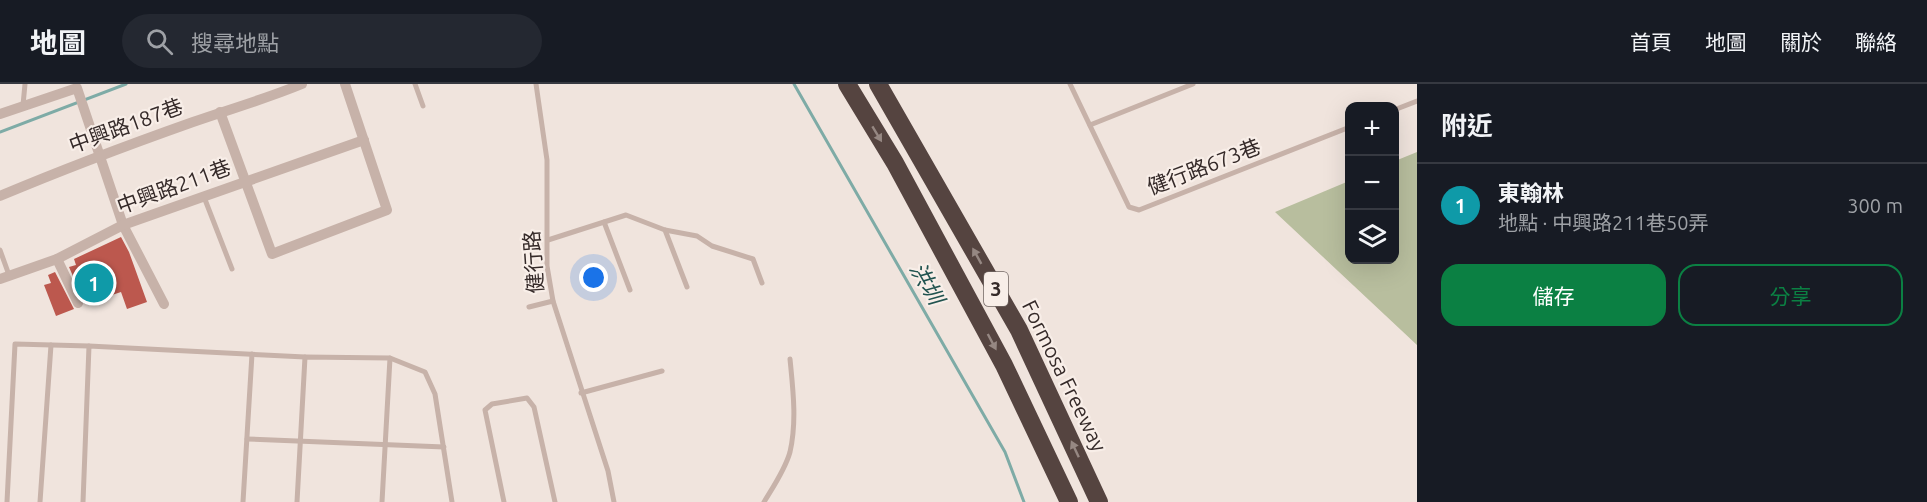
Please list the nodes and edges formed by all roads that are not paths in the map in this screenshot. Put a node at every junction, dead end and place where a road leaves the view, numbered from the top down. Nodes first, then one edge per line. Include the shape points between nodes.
1 (25, 84) edge
2 (302, 84) edge
3 (345, 84) edge
4 (415, 84) edge
5 (536, 84) edge
6 (847, 84) edge
7 (878, 84) edge
8 (1070, 84) edge
9 (1193, 84) edge
10 (1417, 101) edge
11 (23, 106) junction
12 (423, 106) dead end
13 (1399, 108) edge
14 (220, 112) junction
15 (0, 114) edge
16 (1090, 125) junction
17 (1345, 129) edge
18 (364, 140) junction
19 (99, 155) junction
20 (246, 182) junction
21 (0, 196) edge
22 (204, 197) junction
23 (604, 222) junction
24 (123, 225) junction
25 (665, 230) junction
26 (548, 240) junction
27 (0, 250) edge
28 (57, 258) junction
29 (232, 269) dead end
30 (4, 277) edge
31 (762, 283) dead end
32 (687, 287) dead end
33 (630, 290) dead end
34 (553, 301) junction
35 (78, 303) dead end
36 (164, 304) dead end
37 (529, 307) dead end
38 (51, 345) junction
39 (89, 346) junction
40 (252, 354) junction
41 (305, 357) junction
42 (390, 358) junction
43 (789, 359) dead end
44 (662, 371) dead end
45 (582, 393) junction
46 (247, 439) junction
47 (300, 442) junction
48 (385, 445) junction
49 (444, 447) junction
50 (7, 502) edge
51 (40, 502) edge
52 (84, 502) edge
53 (243, 502) edge
54 (297, 502) edge
55 (382, 502) edge
56 (452, 502) edge
57 (504, 502) edge
58 (555, 502) edge
59 (614, 502) edge
60 (764, 502) edge
61 (1069, 502) edge
62 (1100, 502) edge

1 - 11 lane
2 - 14 street, 中興路187巷
3 - 18 street
4 - 12 lane
5 - 26 lane, 健行路 via 547,160
6 -> 61 highway, 3 via 895,163 1004,365
62 -> 7 highway, Formosa Freeway / 3 via 1018,330
8 - 16 lane, 健行路673巷
9 - 16 lane
10 - 13 lane
11 - 15 street
11 - 19 street via 80,97
14 - 19 street, 中興路187巷
14 - 20 street
16 - 17 lane, 健行路673巷 via 1129,207 1139,210
18 - 20 street, 中興路211巷
18 - 20 street via 387,210 272,254
19 - 21 street, 中興路187巷
19 - 24 street
20 - 22 street, 中興路211巷
22 - 24 street, 中興路211巷
22 - 29 lane
23 - 25 lane via 626,215
23 - 26 lane
23 - 33 lane
24 - 28 street, 中興路211巷
24 - 36 street
25 - 31 lane via 697,236 712,246 753,259
25 - 32 lane
26 - 34 lane, 健行路
27 - 30 lane
28 - 30 street, 中興路211巷
28 - 35 street
34 - 37 lane
34 - 45 lane, 健行路
38 - 39 lane
38 - 50 lane via 15,344
38 - 51 lane
39 - 40 lane
39 - 52 lane
40 - 41 lane
40 - 46 lane
41 - 42 lane
41 - 47 lane
42 - 48 lane
42 - 49 lane via 425,372 435,394
43 - 60 lane via 795,403 789,453
44 - 45 lane
45 - 59 lane, 健行路
46 - 47 lane
46 - 53 lane
47 - 48 lane
47 - 54 lane
48 - 49 lane
48 - 55 lane
49 - 56 lane
57 - 58 lane via 485,410 492,404 527,398 534,407

